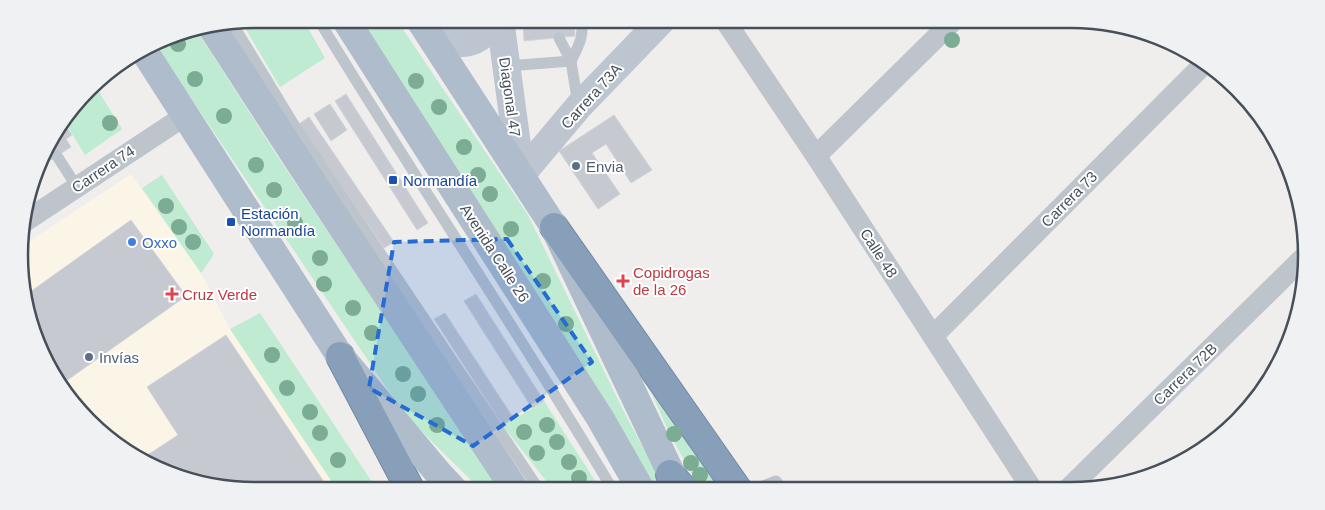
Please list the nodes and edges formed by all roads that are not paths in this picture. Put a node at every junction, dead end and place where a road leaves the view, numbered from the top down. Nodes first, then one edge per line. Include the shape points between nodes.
1 (235, 28) edge
2 (323, 28) edge
3 (350, 28) edge
4 (426, 28) edge
5 (427, 28) edge
6 (492, 28) edge
7 (500, 28) edge
8 (582, 28) edge
9 (654, 28) edge
10 (730, 28) edge
11 (946, 28) edge
12 (214, 31) edge
13 (559, 38) dead end
14 (147, 55) edge
15 (571, 61) junction
16 (1199, 69) edge
17 (507, 70) junction
18 (579, 106) junction
19 (186, 115) junction
20 (56, 156) dead end
21 (816, 156) junction
22 (521, 175) junction
23 (77, 187) junction
24 (31, 218) edge
25 (554, 227) junction
26 (1297, 263) edge
27 (933, 336) junction
28 (340, 356) junction
29 (407, 482) edge
30 (447, 482) edge
31 (510, 482) edge
32 (535, 482) edge
33 (609, 482) edge
34 (636, 482) edge
35 (677, 482) edge
36 (732, 482) edge
37 (1027, 482) edge
38 (1075, 482) edge

1 - 32 lane via 298,131
2 - 33 lane
3 - 34 main road, Avenida Calle 26 via 594,410
4 - 22 main road
5 - 6 street, Diagonal 47 via 448,42 460,43 483,37
7 - 17 street, Diagonal 47
8 - 15 lane via 579,45
9 - 18 street, Carrera 73A
10 - 21 street, Calle 48
11 - 21 street
12 - 31 main road
13 - 15 lane
14 - 19 main road
15 - 17 lane via 520,65
15 - 18 lane
16 - 27 street, Carrera 73
17 - 22 street, Diagonal 47
18 - 22 street, Carrera 73A
19 - 23 street, Carrera 74
19 - 28 main road
20 - 23 lane
21 - 27 street, Calle 48
22 - 25 main road
23 - 24 street, Carrera 74
25 - 35 main road
25 - 36 highway
26 - 38 street, Carrera 72B
27 - 37 street, Calle 48
28 - 29 highway
28 - 30 main road

